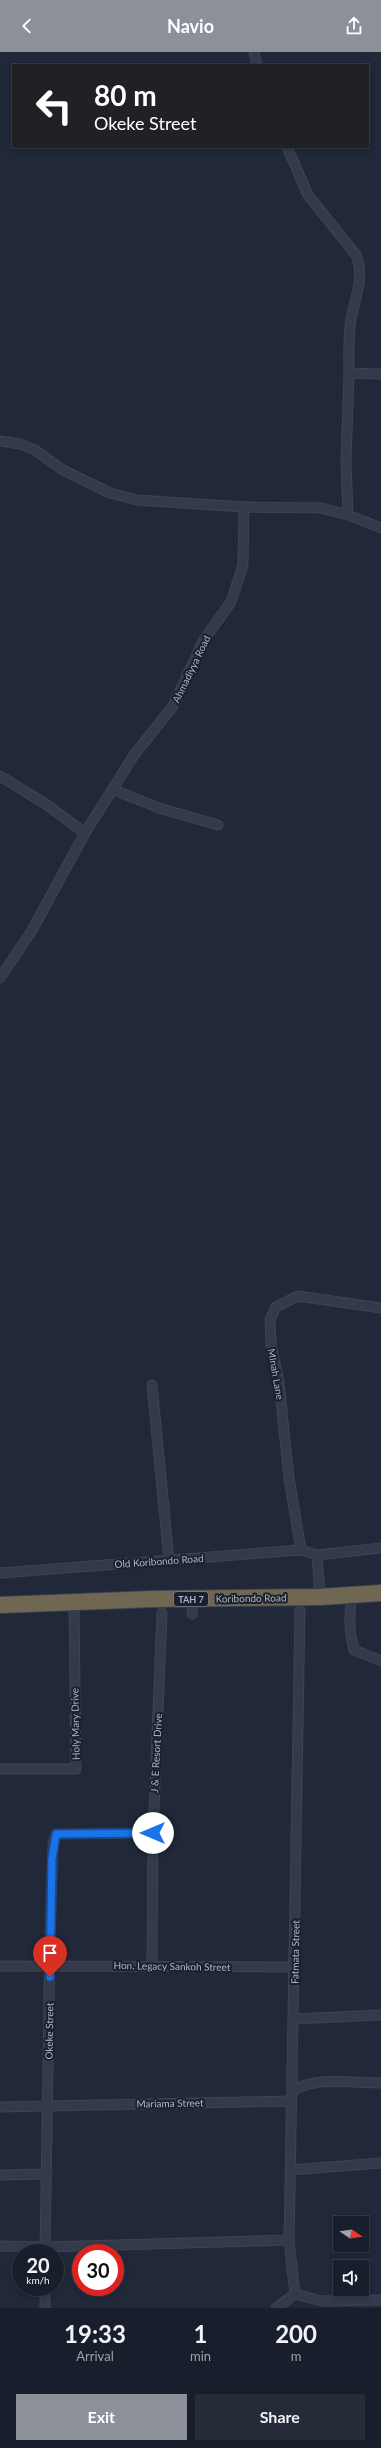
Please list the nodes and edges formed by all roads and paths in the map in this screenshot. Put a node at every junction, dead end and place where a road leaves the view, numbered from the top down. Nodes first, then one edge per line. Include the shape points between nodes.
1 (254, 52) edge
2 (257, 64) edge
3 (287, 148) edge
4 (349, 373) junction
5 (381, 374) edge
6 (0, 441) edge
7 (244, 507) junction
8 (348, 515) junction
9 (381, 528) edge
10 (0, 776) edge
11 (114, 790) junction
12 (218, 825) dead end
13 (85, 833) junction
14 (0, 978) edge
15 (381, 1308) edge
16 (152, 1385) dead end
17 (381, 1548) edge
18 (301, 1550) junction
19 (317, 1555) junction
20 (169, 1560) junction
21 (0, 1573) edge
22 (353, 1593) junction
23 (381, 1593) edge
24 (320, 1597) junction
25 (74, 1602) junction
26 (0, 1605) edge
27 (300, 1610) dead end
28 (162, 1613) dead end
29 (381, 1661) edge
30 (0, 1769) edge
31 (153, 1833) junction
32 (50, 1965) junction
33 (0, 1966) edge
34 (152, 1966) junction
35 (295, 1967) junction
36 (381, 2015) edge
37 (294, 2019) junction
38 (381, 2083) edge
39 (292, 2091) junction
40 (292, 2101) junction
41 (48, 2105) junction
42 (0, 2106) edge
43 (381, 2164) edge
44 (290, 2170) junction
45 (47, 2174) junction
46 (0, 2175) edge
47 (290, 2240) junction
48 (45, 2244) edge
49 (0, 2246) edge
50 (12, 2247) edge
51 (64, 2249) edge
52 (295, 2294) junction
53 (45, 2296) edge
54 (381, 2300) edge
55 (46, 2308) edge
56 (276, 2308) edge

1 - 2 street
3 - 4 street via 308,195 356,255 360,265 361,275 351,320
4 - 5 street
4 - 8 street via 346,446
6 - 7 street via 20,444 35,450 63,470 110,493 137,500
7 - 8 street via 321,508
7 - 11 street, Ahmadiyya Road via 243,565 231,602 203,641 173,706 134,755
8 - 9 street
10 - 13 street via 47,805
11 - 12 street via 159,808
11 - 13 street, Ahmadiyya Road
13 - 14 street, Ahmadiyya Road via 31,932
15 - 18 street, MInah Lane via 298,1296 276,1307 270,1320 271,1345 279,1382 289,1478
16 - 20 street
17 - 19 street, Old Koribondo Road
18 - 19 street, Old Koribondo Road
18 - 20 street, Old Koribondo Road
19 - 24 street
20 - 21 street, Old Koribondo Road
22 - 23 highway, Koribondo Road / TAH 7
22 - 24 highway, Koribondo Road / TAH 7
22 - 29 street via 350,1635 354,1650
24 - 25 highway, Koribondo Road / TAH 7 via 193,1607
25 - 26 highway, Koribondo Road / TAH 7
25 - 30 street, Holy Mary Drive via 76,1769
27 - 35 street, Fatmata Street
28 - 31 street, J & E Resort Drive
31 - 32 street, Okeke Street via 56,1834 52,1859
31 - 34 street, J & E Resort Drive
32 - 33 street, Hon. Legacy Sankoh Street
32 - 34 street, Hon. Legacy Sankoh Street
32 - 41 street, Okeke Street
34 - 35 street, Hon. Legacy Sankoh Street
35 - 37 street, Fatmata Street
36 - 37 street
37 - 39 street, Fatmata Street
38 - 39 street via 321,2082 305,2084
39 - 40 street, Fatmata Street
40 - 41 street, Mariama Street
40 - 44 street, Fatmata Street
41 - 42 street, Mariama Street
41 - 45 street, Okeke Street
43 - 44 street
44 - 47 street, Fatmata Street
45 - 46 street
45 - 48 street, Okeke Street
47 - 51 street
47 - 52 street, Fatmata Street
49 - 50 street
52 - 54 street via 322,2301
52 - 56 street
53 - 55 street

